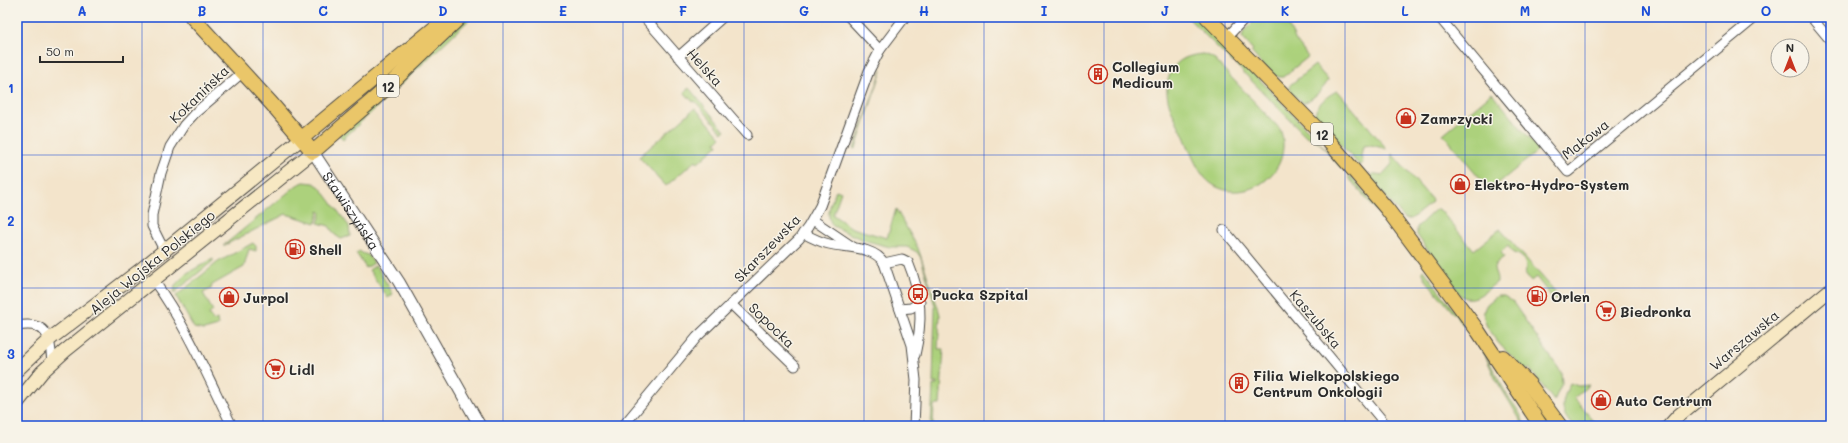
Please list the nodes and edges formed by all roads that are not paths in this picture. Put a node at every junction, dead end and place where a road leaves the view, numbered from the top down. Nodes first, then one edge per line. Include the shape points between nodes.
1 (192, 17) edge
2 (448, 17) edge
3 (460, 17) edge
4 (644, 17) edge
5 (723, 17) edge
6 (849, 17) edge
7 (905, 17) edge
8 (1207, 17) edge
9 (1246, 17) edge
10 (1440, 17) edge
11 (1756, 17) edge
12 (1811, 17) edge
13 (1227, 37) junction
14 (1831, 41) edge
15 (880, 50) junction
16 (678, 58) junction
17 (243, 72) junction
18 (747, 135) dead end
19 (302, 138) junction
20 (313, 152) junction
21 (813, 220) junction
22 (1224, 230) dead end
23 (803, 233) junction
24 (854, 248) junction
25 (164, 250) junction
26 (884, 263) junction
27 (154, 281) junction
28 (1831, 289) edge
29 (920, 302) junction
30 (730, 304) junction
31 (900, 309) junction
32 (17, 326) edge
33 (1478, 332) junction
34 (50, 339) junction
35 (914, 359) junction
36 (52, 363) junction
37 (795, 366) dead end
38 (17, 370) edge
39 (17, 403) edge
40 (1678, 416) junction
41 (232, 426) edge
42 (480, 426) edge
43 (623, 426) edge
44 (914, 426) edge
45 (1387, 426) edge
46 (1541, 426) edge
47 (1560, 426) edge
48 (1662, 426) edge
49 (1669, 426) edge

1 - 17 main road, Stawiszyńska
2 - 19 main road, 12
3 - 20 main road, 12 via 393,82
4 - 16 street, Helska
5 - 16 street
6 - 15 street
7 - 15 street, Skarszewska
8 - 13 main road, 12
9 - 13 street
10 - 11 street, Makowa via 1568,172
12 - 14 street
13 - 33 main road, 12 via 1369,186
15 - 21 street, Skarszewska via 864,82
16 - 18 street, Helska
17 - 19 main road, Stawiszyńska
17 - 25 street, Kokanińska via 195,113 170,147 161,173 152,215 152,226
19 - 20 main road, Stawiszyńska
19 - 25 main road, Aleja Wojska Polskiego
20 - 27 main road, Aleja Wojska Polskiego
20 - 42 street, Stawiszyńska via 399,282
21 - 23 street, Skarszewska
21 - 24 street
22 - 45 street, Kaszubska
23 - 24 street via 830,244
23 - 30 street, Skarszewska
24 - 26 street via 875,254
25 - 34 main road, Aleja Wojska Polskiego
26 - 29 street via 902,259 908,262
26 - 31 street
27 - 36 main road, Aleja Wojska Polskiego
27 - 41 street via 168,300
28 - 40 main road, Warszawska
29 - 31 street via 911,308
29 - 35 street via 920,335
30 - 37 street, Sopocka
30 - 43 street, Skarszewska via 697,337
31 - 35 street
32 - 34 street via 38,326
33 - 46 main road, 12
33 - 47 main road, 12 via 1529,384
34 - 36 street
34 - 38 main road, Aleja Wojska Polskiego
35 - 44 street
36 - 39 main road, Aleja Wojska Polskiego
40 - 48 main road, Warszawska
40 - 49 main road, Warszawska

